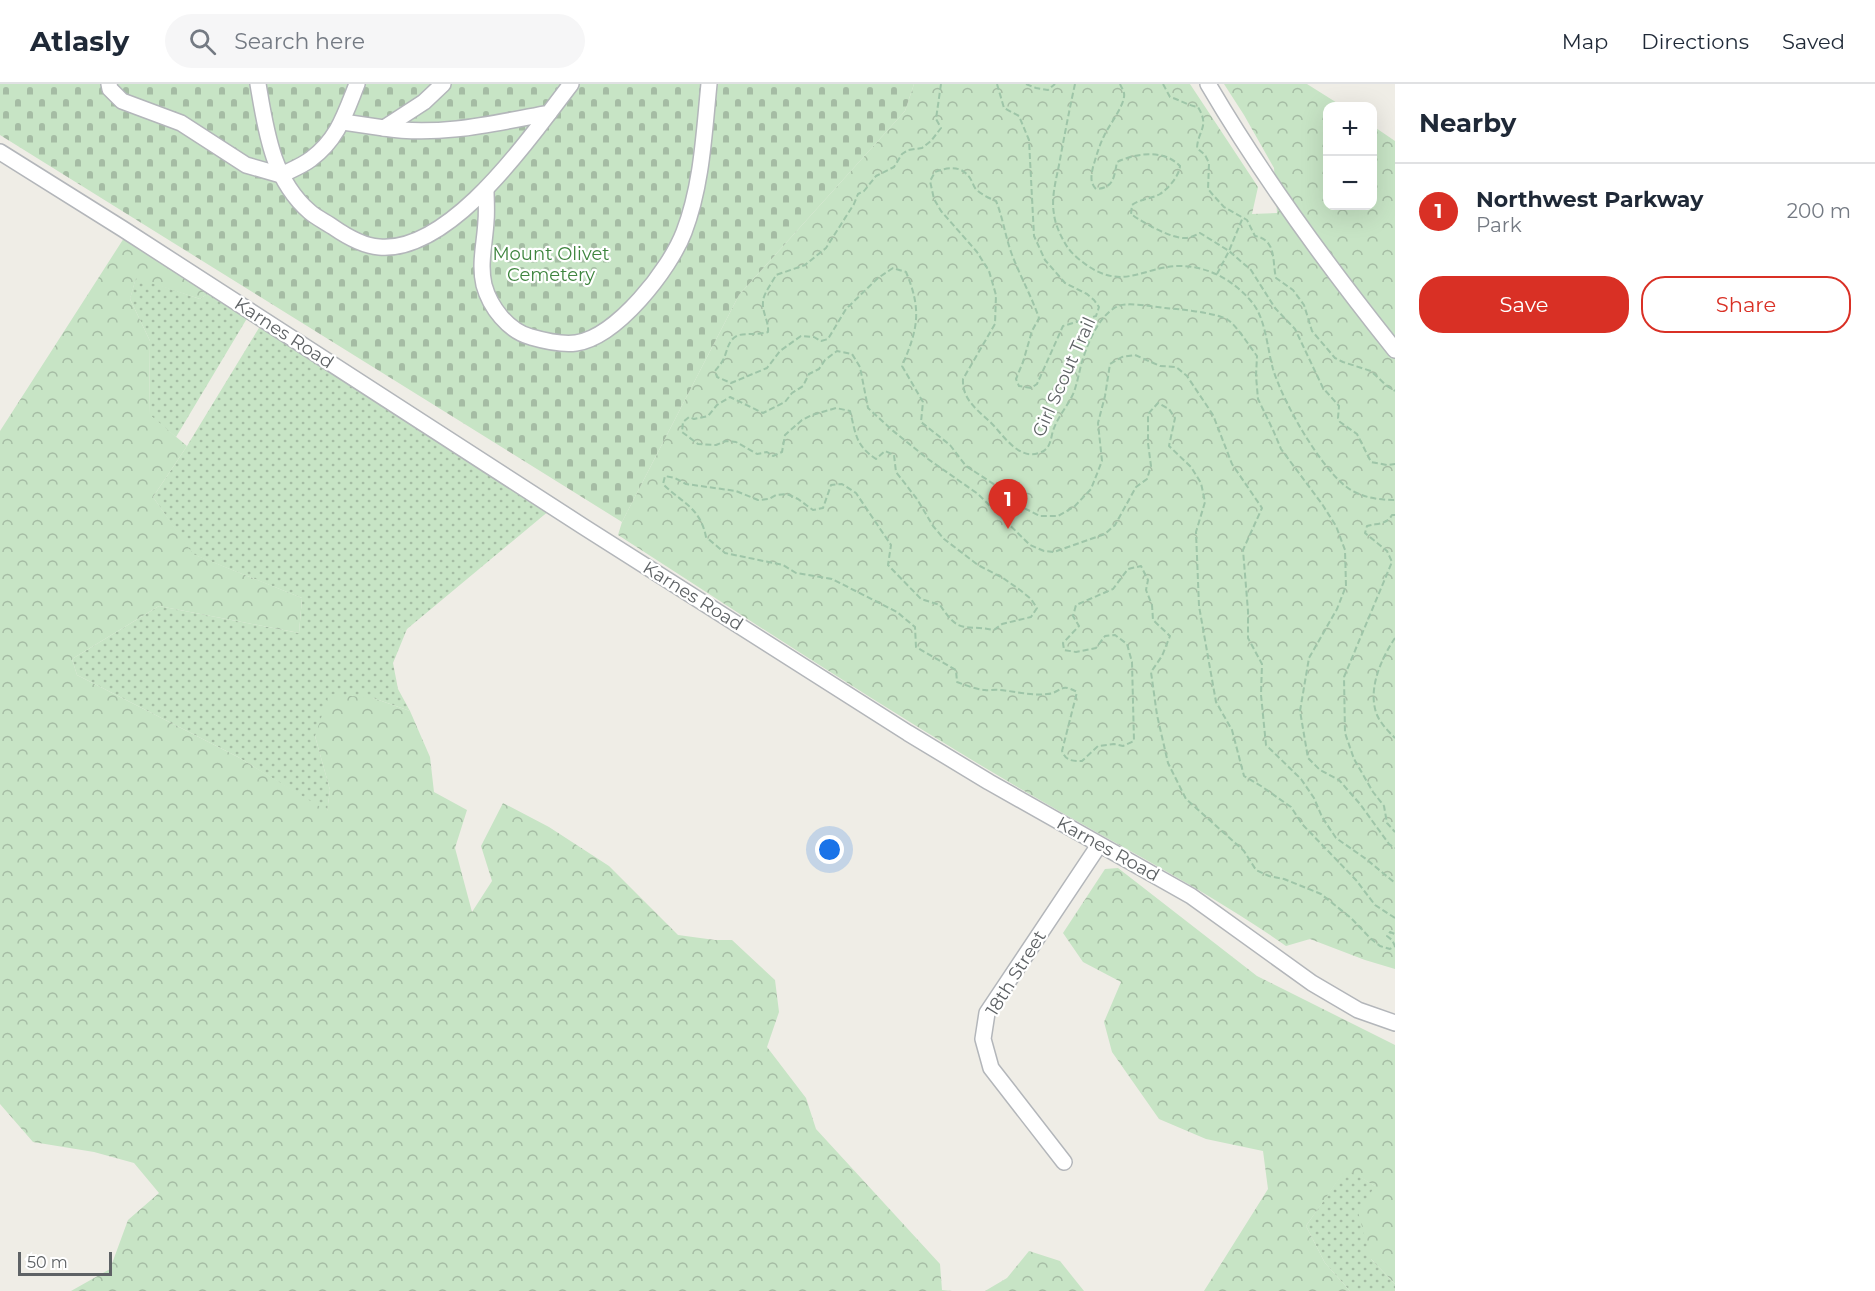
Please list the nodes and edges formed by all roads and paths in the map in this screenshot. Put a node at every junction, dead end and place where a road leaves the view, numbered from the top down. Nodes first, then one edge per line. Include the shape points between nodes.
1 (109, 84) edge
2 (258, 84) edge
3 (357, 84) edge
4 (443, 84) edge
5 (571, 84) edge
6 (709, 84) edge
7 (941, 84) edge
8 (997, 84) edge
9 (1026, 84) edge
10 (1055, 84) edge
11 (1075, 84) edge
12 (1120, 84) edge
13 (1163, 84) edge
14 (1208, 84) edge
15 (549, 113) junction
16 (343, 122) junction
17 (384, 128) junction
18 (0, 152) edge
19 (281, 175) junction
20 (486, 189) junction
21 (1243, 217) junction
22 (1229, 251) junction
23 (1217, 274) junction
24 (1395, 350) edge
25 (1395, 391) edge
26 (1395, 464) edge
27 (1395, 500) edge
28 (1395, 515) edge
29 (1395, 638) edge
30 (1395, 738) edge
31 (1395, 832) edge
32 (1099, 845) junction
33 (1395, 848) edge
34 (1395, 883) edge
35 (1395, 918) edge
36 (1395, 934) edge
37 (1395, 1023) edge
38 (1064, 1162) dead end

1 - 19 street via 122,101 181,123 246,165
2 - 19 street via 272,152
3 - 16 street
4 - 17 street via 424,102
5 - 15 street
6 - 20 street via 702,160 684,233 645,295 589,340 563,344 526,336 503,319 492,303 483,270
7 - 34 path, Girl Scout Trail via 936,119 941,129 922,148 902,154 894,167 876,176 858,194 826,248 805,265 776,275 762,301 768,332 734,338 717,376 731,383 767,368 780,351 801,336 828,339 846,309 878,278 893,268 906,272 917,309 915,334 902,366 923,402 921,422 950,445 966,466 1024,508 1040,516 1058,516 1074,507 1091,489 1102,461 1098,423 1110,364 1135,355 1160,366 1176,367 1187,376 1213,415 1232,464 1262,508 1243,550 1248,638 1262,664 1266,745 1301,779 1336,838
8 - 33 path, Girl Scout Trail via 1004,108 1019,116 1029,141 1034,236 1045,260 1065,283 1087,294 1099,307 1096,316 1063,326 1037,384 1030,388 1019,386 1016,379 1039,318 1011,254 996,201 975,188 962,169 948,167 935,172 930,181 934,199 977,252 989,271 996,295 995,324 963,380 967,400 1006,442 1036,454 1051,443 1053,429 1074,391 1094,333 1117,306 1174,308 1228,320 1257,356 1258,399 1281,449 1336,526 1345,550 1346,586 1307,669 1300,711 1308,758 1339,780
9 - 10 path via 1048,90
11 - 23 path via 1054,193 1054,214 1068,249 1100,274 1113,278 1179,266
12 - 22 path via 1124,93 1122,103 1097,153 1093,187 1101,189 1112,183 1117,162 1126,158 1151,154 1175,160 1180,173 1158,195 1132,205 1131,214 1170,234 1186,238 1200,233
13 - 21 path via 1170,97 1198,107 1204,118 1197,148 1209,163 1209,189 1218,202
14 - 24 street via 1302,229
15 - 17 street via 477,127 406,131
15 - 20 street
16 - 17 street
16 - 19 street via 310,160
18 - 32 street, Karnes Road via 909,733
19 - 20 street via 311,213 363,243 379,247 411,242 436,230
21 - 22 path
21 - 25 path via 1256,236 1268,241 1276,278 1304,304 1312,332 1330,353 1343,362 1371,371
22 - 23 path
22 - 26 path via 1251,270 1275,308 1295,329 1323,388 1339,406 1340,422 1357,434 1371,462
23 - 27 path via 1253,303 1285,402 1334,475 1364,496
28 - 31 path via 1384,523 1367,526 1365,533 1387,551 1392,562 1344,677 1345,734 1354,759 1384,806 1387,823
29 - 30 path via 1384,654 1372,694 1377,716
32 - 37 street, Karnes Road via 1191,896 1321,988 1358,1010
32 - 38 street, 18th Street via 987,1013 983,1039 991,1068
35 - 36 path via 1375,905 1291,807 1244,776 1232,730 1216,702 1199,606 1196,532 1205,502 1201,483 1191,467 1169,446 1175,418 1169,409 1158,403 1148,414 1151,466 1147,479 1136,488 1115,525 1105,534 1054,552 1030,545 978,494 928,459 868,408 860,367 852,354 837,351 784,402 763,413 730,397 708,416 689,417 682,422 682,432 698,444 736,442 757,454 768,452 773,456 782,452 785,435 802,420 836,408 849,411 864,451 876,459 885,451 894,454 896,472 933,526 978,565 1031,598 1037,608 1031,617 1002,624 994,630 961,628 940,605 921,599 888,566 891,545 856,493 842,484 831,485 823,508 813,510 787,494 758,500 736,491 686,484 665,476 663,484 693,508 706,537 725,553 783,564 796,573 832,579 897,612 915,627 916,647 956,670 957,682 1013,693 1053,694 1068,687 1077,692 1062,751 1072,761 1082,761 1098,746 1123,746 1134,741 1132,662 1127,644 1115,635 1105,636 1096,648 1076,652 1064,650 1063,643 1078,626 1073,616 1076,605 1113,589 1128,569 1141,566 1149,580 1146,590 1153,620 1170,636 1151,672 1168,763 1186,799 1244,851 1256,870 1321,894 1380,946 1395,946 1387,936 1390,932

